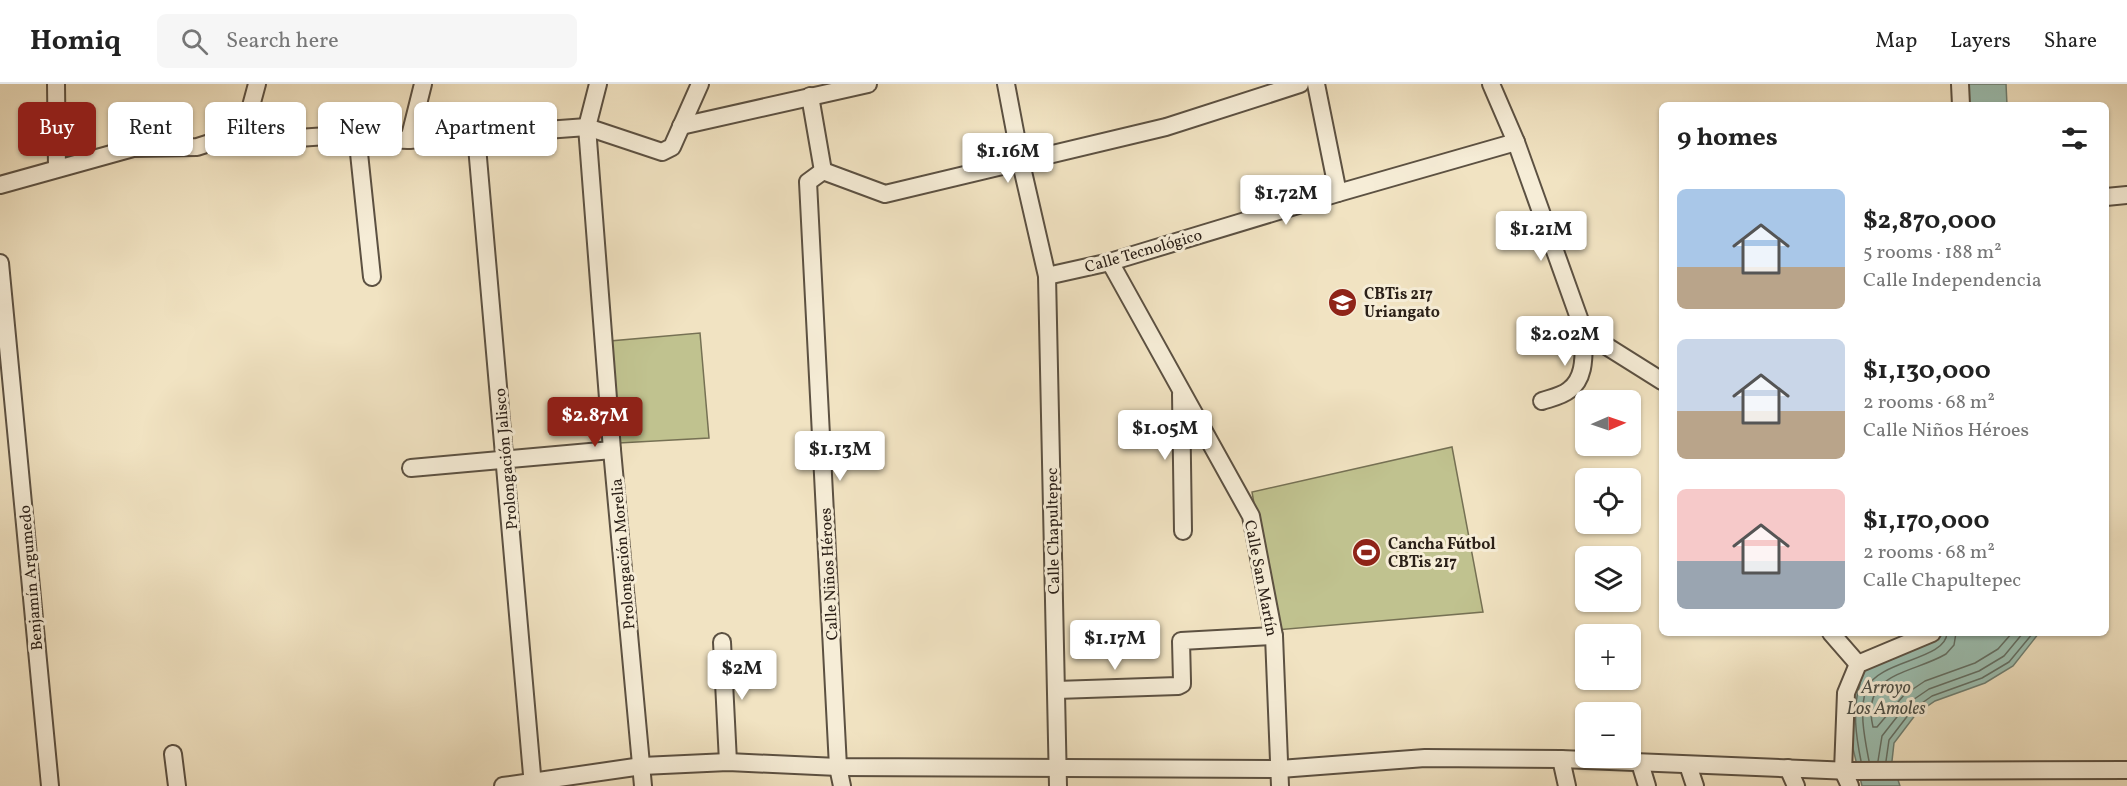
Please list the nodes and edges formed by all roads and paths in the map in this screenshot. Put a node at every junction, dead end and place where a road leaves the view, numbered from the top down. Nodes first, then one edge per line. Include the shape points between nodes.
1 (56, 84) edge
2 (257, 84) edge
3 (423, 84) edge
4 (598, 84) edge
5 (700, 84) edge
6 (868, 84) edge
7 (1006, 84) edge
8 (1300, 84) edge
9 (1316, 84) edge
10 (1491, 84) edge
11 (1960, 84) edge
12 (810, 96) junction
13 (252, 102) edge
14 (1961, 102) edge
15 (681, 126) junction
16 (587, 127) junction
17 (557, 129) edge
18 (402, 140) edge
19 (409, 140) junction
20 (414, 140) edge
21 (1516, 142) junction
22 (205, 144) edge
23 (359, 156) edge
24 (478, 156) edge
25 (1021, 163) junction
26 (57, 168) junction
27 (823, 171) junction
28 (0, 185) edge
29 (1338, 192) junction
30 (2127, 195) edge
31 (2109, 197) edge
32 (1110, 261) junction
33 (0, 263) edge
34 (1047, 276) junction
35 (372, 277) dead end
36 (1584, 332) junction
37 (1659, 379) edge
38 (1181, 390) junction
39 (1542, 401) dead end
40 (612, 450) junction
41 (505, 460) junction
42 (411, 468) dead end
43 (1183, 531) dead end
44 (1274, 636) junction
45 (1834, 636) edge
46 (1925, 636) edge
47 (722, 642) dead end
48 (1858, 664) junction
49 (1056, 690) junction
50 (173, 754) dead end
51 (1561, 759) junction
52 (1575, 760) edge
53 (728, 762) junction
54 (1641, 763) edge
55 (1688, 765) junction
56 (642, 766) junction
57 (1641, 766) edge
58 (838, 767) junction
59 (1788, 768) junction
60 (2127, 770) edge
61 (1848, 776) edge
62 (1904, 776) edge
63 (1058, 778) edge
64 (1280, 778) edge
65 (533, 784) edge
66 (50, 786) edge
67 (177, 786) edge
68 (503, 786) edge
69 (643, 786) edge
70 (842, 786) edge
71 (1567, 786) edge
72 (1647, 786) edge
73 (1695, 786) edge
74 (1796, 786) edge

1 - 26 street
2 - 13 street
3 - 19 street
4 - 16 street, Prolongación Morelia
5 - 15 street
6 - 12 street
7 - 25 street, Calle Chapultepec
8 - 25 street via 1166,127
9 - 29 street
10 - 21 street
11 - 14 street
12 - 15 street
12 - 27 street
15 - 16 street via 672,147 662,152
16 - 17 street
16 - 40 street, Prolongación Morelia
18 - 19 street
19 - 20 street
21 - 29 street, Calle Tecnológico
21 - 36 street
22 - 26 street via 133,148
23 - 35 street
24 - 41 street, Prolongación Jalisco
25 - 27 street via 885,194
25 - 34 street, Calle Chapultepec
26 - 28 street
27 - 58 street, Calle Niños Héroes via 808,182
29 - 32 street, Calle Tecnológico
30 - 31 street
32 - 34 street, Calle Tecnológico
32 - 38 street, Calle San Martín
33 - 66 street, Benjamín Argumedo
34 - 49 street, Calle Chapultepec
36 - 37 street
36 - 39 street via 1578,381 1568,392
38 - 43 street
38 - 44 street, Calle San Martín via 1251,516
40 - 41 street
40 - 56 street, Prolongación Morelia
41 - 42 street
41 - 65 street, Prolongación Jalisco
44 - 49 street via 1181,641 1182,684 1178,686
44 - 64 street, Calle San Martín
45 - 48 street
46 - 48 street
47 - 53 street
48 - 61 street via 1845,693
49 - 63 street, Calle Chapultepec
50 - 67 street
51 - 52 street
51 - 64 street via 1425,758
51 - 71 street
53 - 56 street
53 - 58 street
54 - 55 street
55 - 59 street
55 - 73 street
56 - 65 street
56 - 69 street, Prolongación Morelia
57 - 72 street
58 - 63 street
58 - 70 street, Calle Niños Héroes
59 - 61 street
59 - 74 street
60 - 62 street
61 - 62 street
63 - 64 street
65 - 68 street

